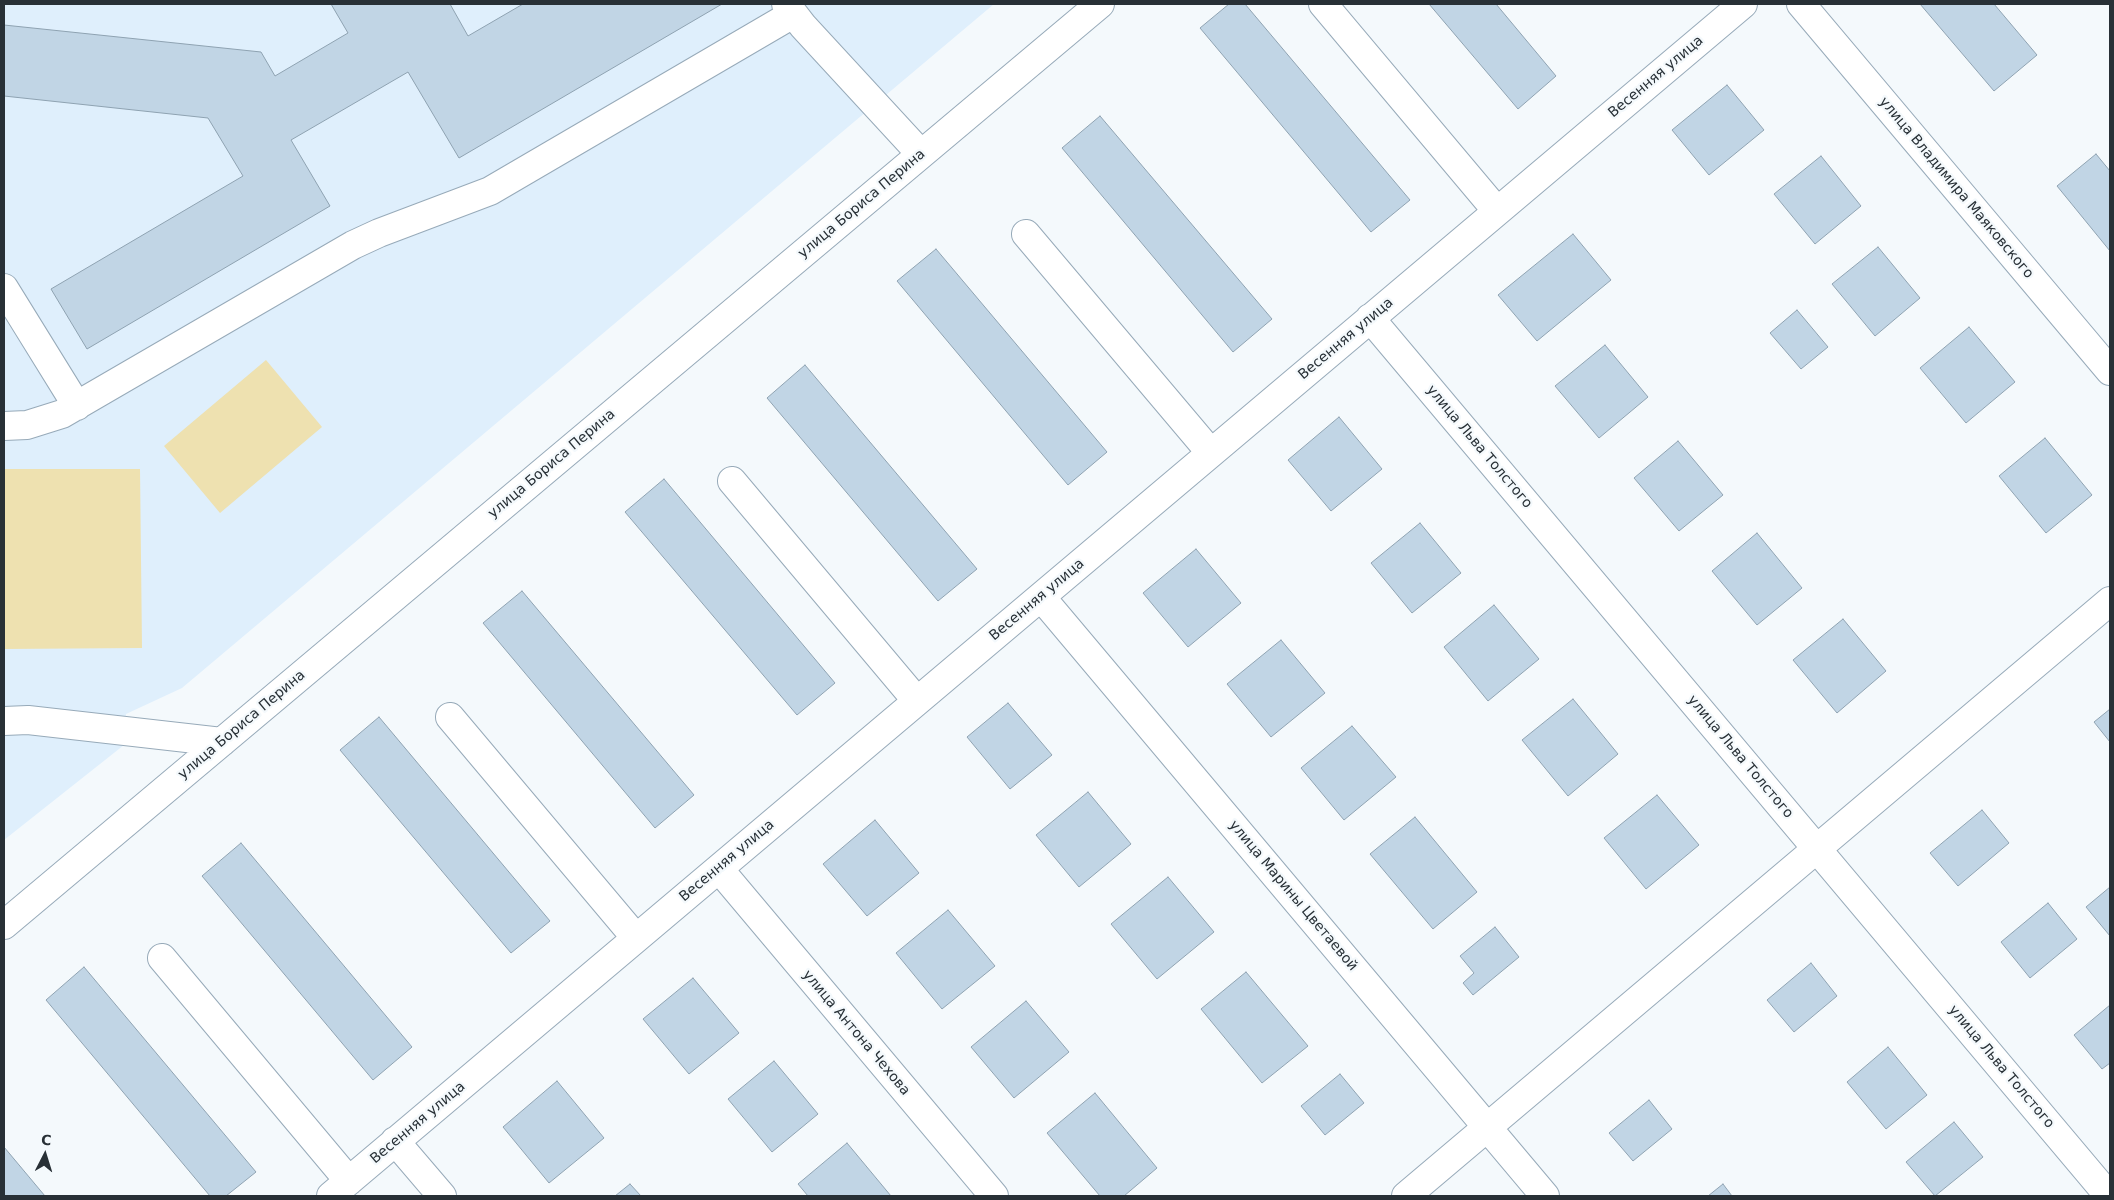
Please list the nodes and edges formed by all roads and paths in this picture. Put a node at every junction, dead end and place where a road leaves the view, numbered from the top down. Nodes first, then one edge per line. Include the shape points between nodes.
1 (1100, 4) edge
2 (1323, 4) edge
3 (1743, 4) edge
4 (1801, 4) edge
5 (789, 9) edge
6 (921, 154) junction
7 (1497, 211) junction
8 (1026, 234) dead end
9 (4, 288) edge
10 (1370, 318) junction
11 (2110, 372) edge
12 (77, 406) junction
13 (4, 426) edge
14 (1211, 453) junction
15 (732, 481) dead end
16 (1041, 597) junction
17 (2110, 601) edge
18 (917, 701) junction
19 (450, 717) dead end
20 (4, 721) edge
21 (222, 742) junction
22 (1817, 849) junction
23 (719, 869) junction
24 (4, 925) edge
25 (636, 938) junction
26 (162, 958) dead end
27 (1488, 1127) junction
28 (395, 1141) junction
29 (340, 1189) edge
30 (442, 1196) edge
31 (994, 1196) edge
32 (1406, 1196) edge
33 (1546, 1196) edge
34 (2110, 1196) edge

1 - 6 street, улица Бориса Перина
2 - 7 street
3 - 7 street, Весенняя улица
4 - 11 street, улица Владимира Маяковского
5 - 6 street
5 - 12 street via 490,192 348,247
6 - 21 street, улица Бориса Перина
7 - 10 street, Весенняя улица
8 - 14 street
9 - 12 street
10 - 14 street, Весенняя улица
10 - 22 street, улица Льва Толстого
12 - 13 street via 47,420
14 - 16 street, Весенняя улица
15 - 18 street
16 - 18 street, Весенняя улица
16 - 27 street, улица Марины Цветаевой
17 - 22 street
18 - 23 street, Весенняя улица
19 - 25 street
20 - 21 street via 28,720
21 - 24 street, улица Бориса Перина
22 - 27 street
22 - 34 street, улица Льва Толстого
23 - 25 street, Весенняя улица
23 - 31 street, улица Антона Чехова
25 - 28 street, Весенняя улица
26 - 29 street
27 - 32 street
27 - 33 street, улица Марины Цветаевой
28 - 29 street, Весенняя улица
28 - 30 street

